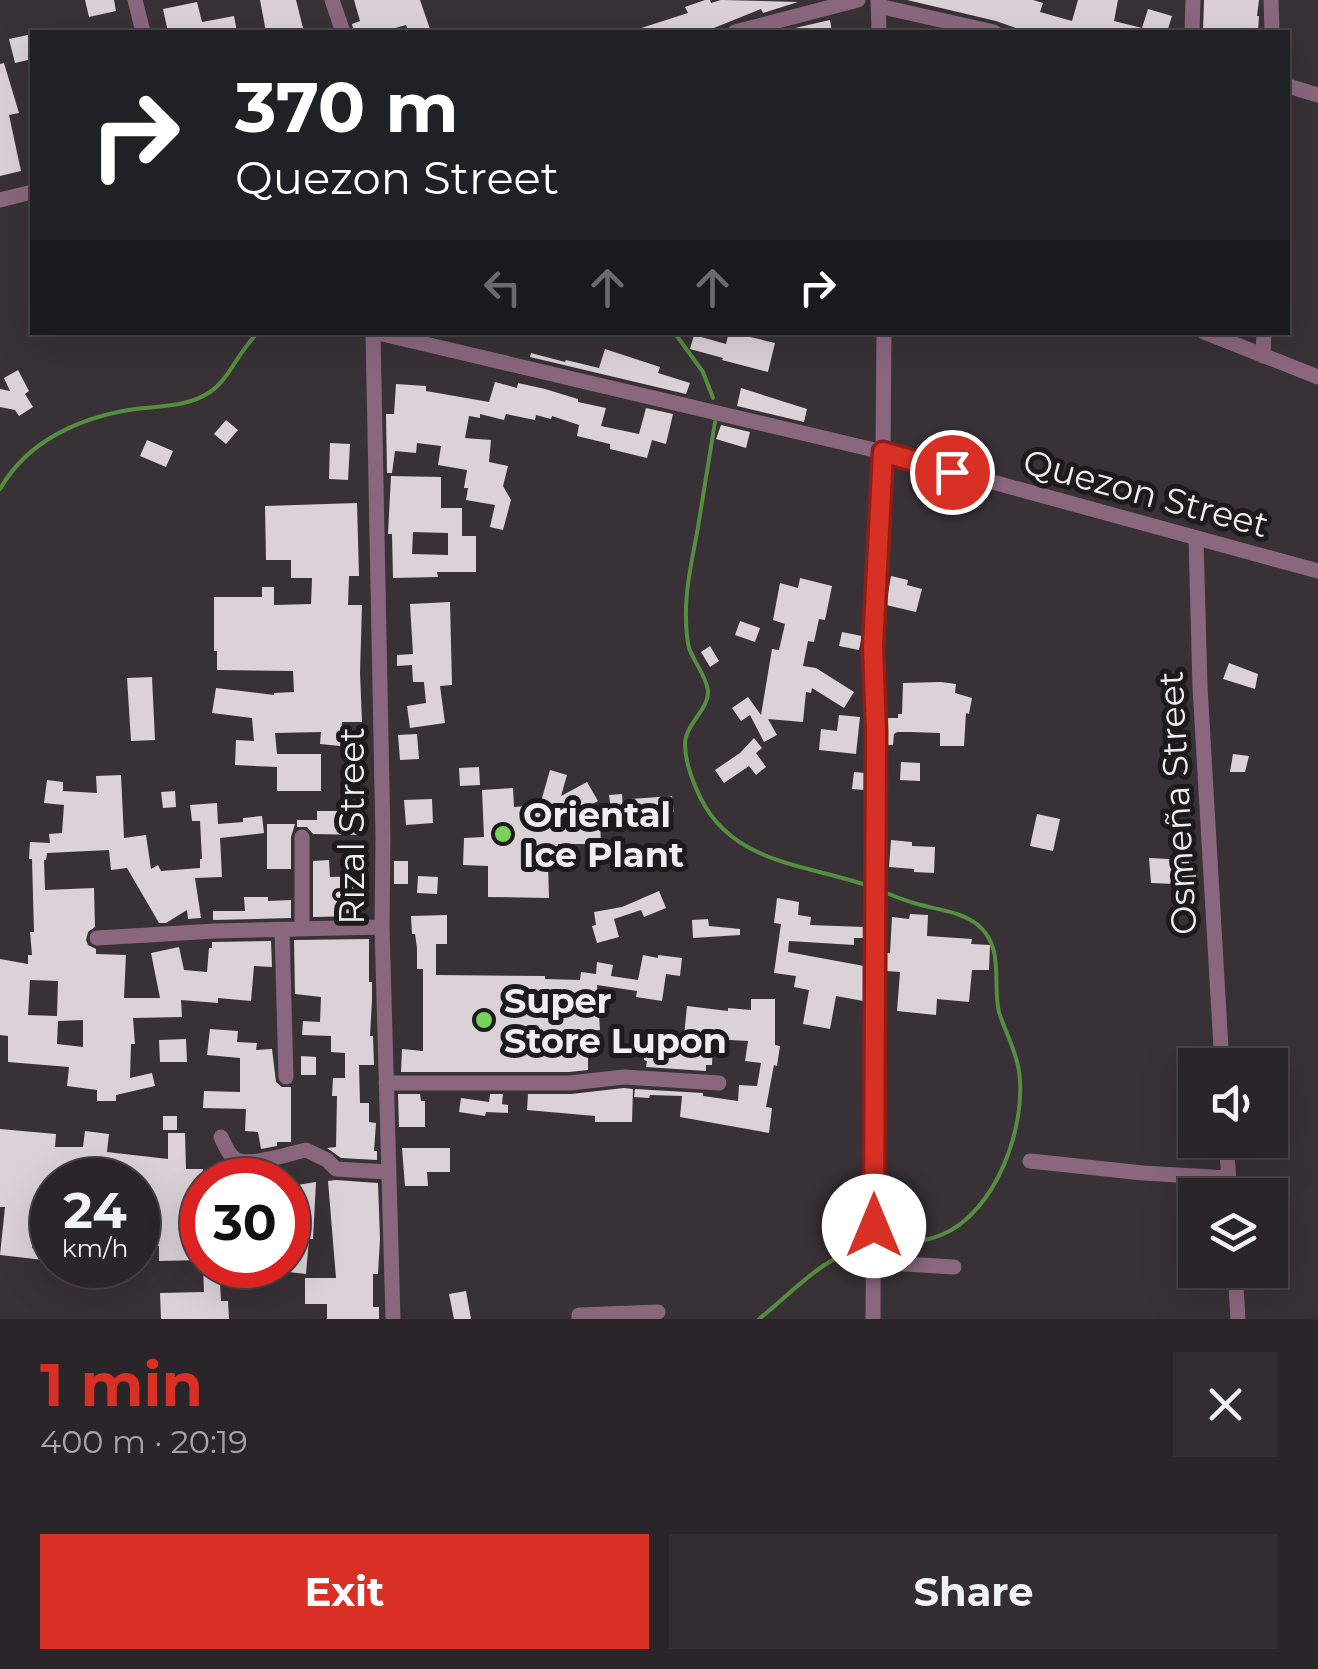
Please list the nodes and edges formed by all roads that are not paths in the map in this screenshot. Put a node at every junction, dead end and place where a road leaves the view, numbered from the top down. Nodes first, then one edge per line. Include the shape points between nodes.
1 (135, 0) edge
2 (332, 0) edge
3 (858, 0) edge
4 (1193, 0) edge
5 (1271, 0) edge
6 (878, 3) edge
7 (142, 30) edge
8 (342, 30) edge
9 (743, 30) edge
10 (880, 30) edge
11 (986, 30) edge
12 (1192, 30) edge
13 (1272, 30) edge
14 (1290, 87) edge
15 (1318, 95) edge
16 (30, 192) edge
17 (0, 200) edge
18 (374, 335) edge
19 (387, 335) edge
20 (884, 335) edge
21 (1212, 335) edge
22 (1264, 335) edge
23 (1264, 356) junction
24 (1318, 377) edge
25 (883, 452) junction
26 (1196, 538) junction
27 (1318, 572) edge
28 (302, 837) dead end
29 (382, 927) junction
30 (302, 928) junction
31 (282, 930) junction
32 (96, 938) dead end
33 (1221, 1048) edge
34 (286, 1076) dead end
35 (386, 1082) junction
36 (720, 1083) dead end
37 (221, 1136) dead end
38 (1227, 1158) edge
39 (1030, 1161) dead end
40 (388, 1172) junction
41 (1228, 1178) joint
42 (874, 1262) junction
43 (954, 1267) dead end
44 (1235, 1288) edge
45 (658, 1312) dead end
46 (392, 1319) edge
47 (579, 1319) edge
48 (873, 1319) edge
49 (1238, 1319) edge

1 - 7 street
2 - 8 street
3 - 9 street
4 - 12 street
5 - 13 street
6 - 10 street
6 - 11 street
14 - 15 street
16 - 17 street
18 - 29 street, Rizal Street
19 - 25 street, Quezon Street
20 - 25 street
21 - 23 street
22 - 23 street
23 - 24 street
25 - 26 street, Quezon Street
25 - 42 street via 873,646
26 - 27 street, Quezon Street
26 - 33 street, Osmeña Street
28 - 30 street
29 - 30 street
29 - 35 street, Rizal Street
30 - 31 street
31 - 32 street
31 - 34 street
35 - 36 street via 624,1077
35 - 40 street, Rizal Street
37 - 40 street via 239,1161 306,1150 336,1169
38 - 41 street
39 - 41 street
40 - 46 street, Rizal Street
42 - 43 street
42 - 48 street
44 - 49 street
45 - 47 street

